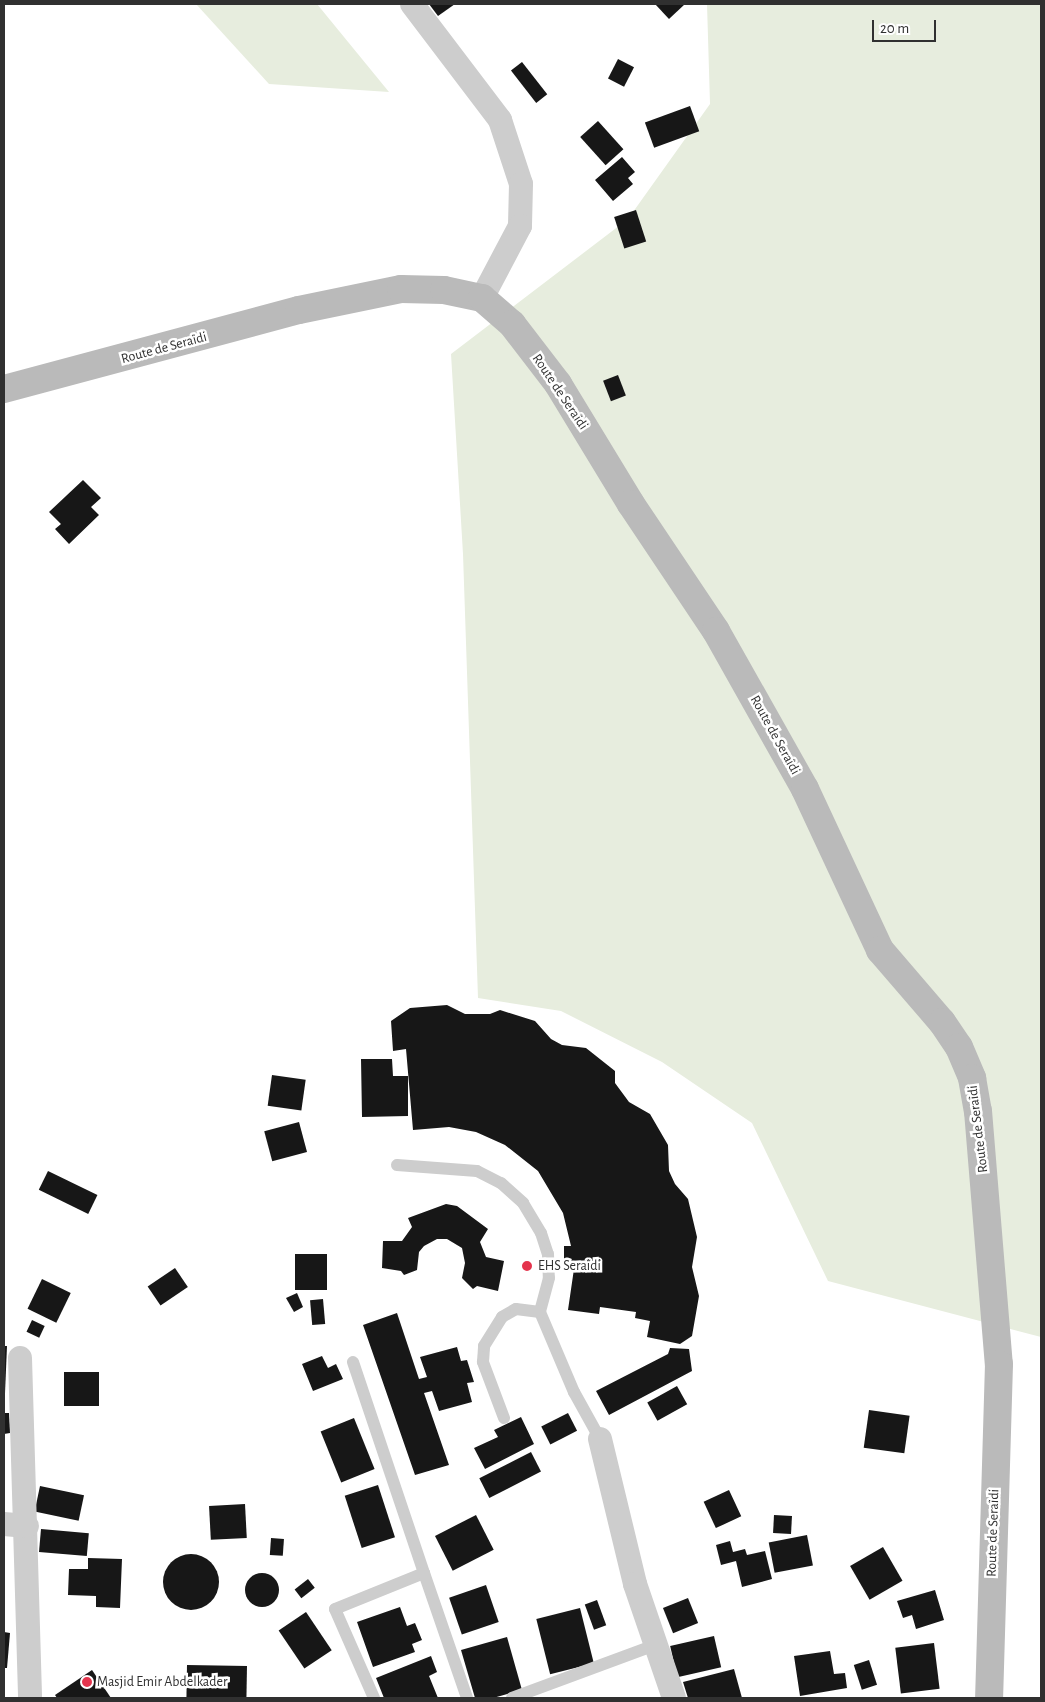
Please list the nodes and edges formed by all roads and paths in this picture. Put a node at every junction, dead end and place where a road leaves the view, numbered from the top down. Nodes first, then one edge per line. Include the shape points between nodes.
1 (412, 4) edge
2 (482, 298) junction
3 (4, 389) edge
4 (398, 1165) dead end
5 (540, 1312) junction
6 (20, 1358) dead end
7 (354, 1362) dead end
8 (504, 1418) dead end
9 (600, 1439) joint
10 (4, 1524) edge
11 (27, 1526) junction
12 (424, 1573) junction
13 (655, 1645) junction
14 (30, 1698) edge
15 (374, 1698) edge
16 (467, 1698) edge
17 (512, 1698) edge
18 (674, 1698) edge
19 (989, 1698) edge

1 - 2 street via 500,120 521,184 520,226
2 - 3 main road, Route de Seraïdi via 444,290 401,288 299,310
2 - 19 main road, Route de Seraïdi via 512,324 558,384 716,631 805,789 880,950 942,1022 959,1047 972,1078 978,1111 999,1364
4 - 5 lane via 478,1171 501,1184 522,1203 541,1233 548,1254 549,1278
5 - 8 lane via 516,1309 502,1317 484,1346 483,1362
5 - 9 lane via 574,1392
6 - 11 street
7 - 12 lane
9 - 13 street via 635,1584
10 - 11 street
11 - 14 street
12 - 15 lane via 335,1609
12 - 16 lane
13 - 17 lane
13 - 18 street

